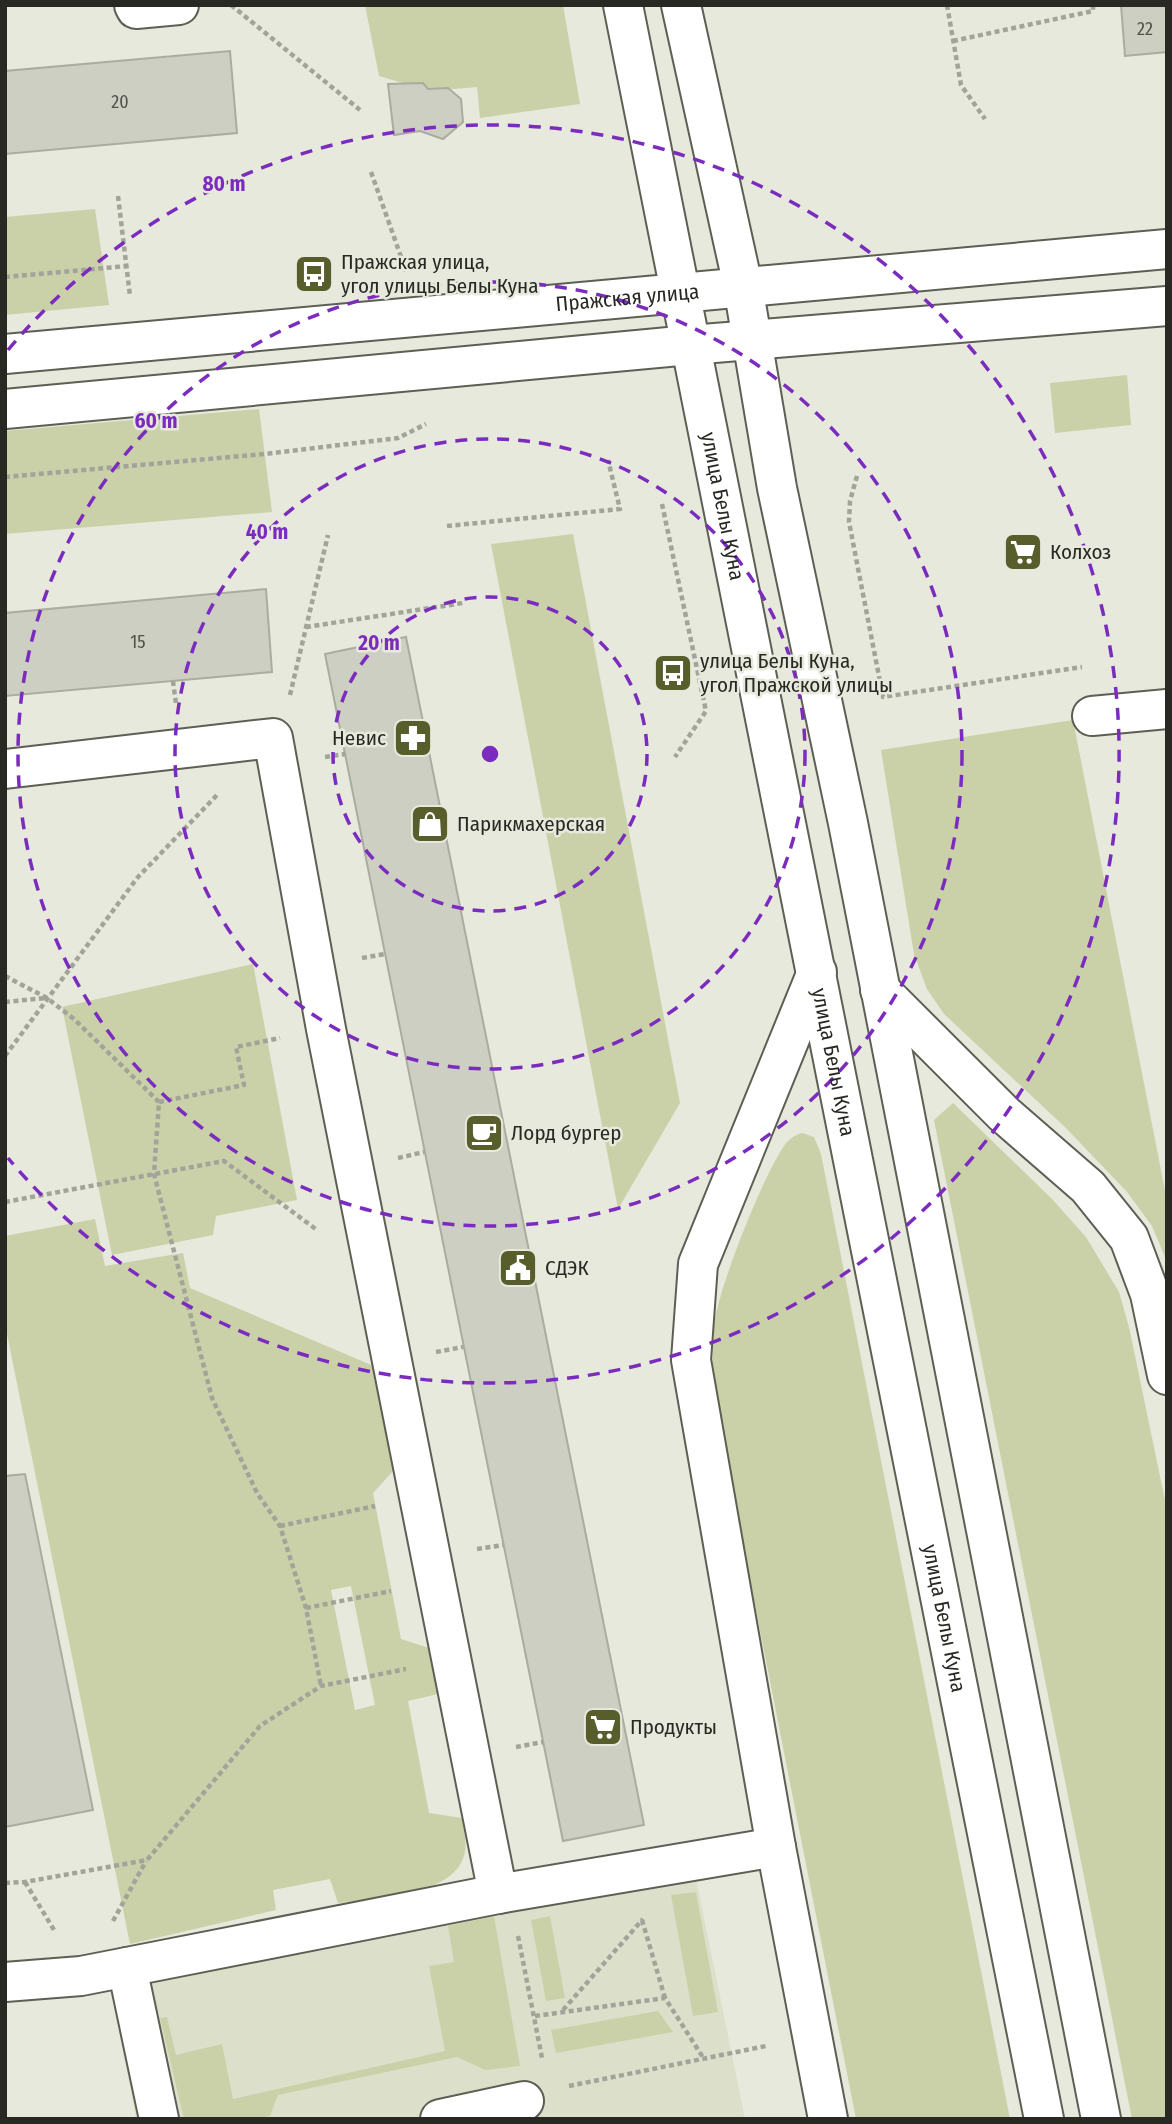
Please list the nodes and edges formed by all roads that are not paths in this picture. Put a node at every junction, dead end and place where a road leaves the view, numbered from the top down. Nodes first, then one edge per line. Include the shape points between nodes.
1 (134, 5) edge
2 (180, 5) edge
3 (623, 5) edge
4 (681, 5) edge
5 (1167, 249) edge
6 (743, 286) junction
7 (681, 293) junction
8 (1167, 306) edge
9 (752, 340) junction
10 (690, 345) junction
11 (5, 354) edge
12 (5, 409) edge
13 (1167, 709) edge
14 (1092, 716) dead end
15 (5, 769) edge
16 (817, 972) junction
17 (880, 990) junction
18 (1167, 1375) edge
19 (776, 1847) junction
20 (503, 1893) junction
21 (127, 1967) junction
22 (5, 1982) edge
23 (536, 2095) road end
24 (159, 2119) edge
25 (440, 2119) edge
26 (828, 2119) edge
27 (1044, 2119) edge
28 (1101, 2119) edge

1 - 2 street via 136,9
3 - 7 street, улица Белы Куна
4 - 6 street
5 - 6 street, Пражская улица
6 - 7 street, Пражская улица
6 - 9 street
7 - 10 street, улица Белы Куна
7 - 11 street, Пражская улица
8 - 9 street
9 - 10 street
9 - 17 street via 777,488
10 - 12 street
10 - 16 street, улица Белы Куна
13 - 14 street
15 - 20 street via 273,738 436,1583
16 - 19 street via 698,1264 691,1360
16 - 27 street, улица Белы Куна
17 - 18 street via 1004,1114 1088,1188 1129,1238 1150,1294
17 - 28 street
19 - 20 street
19 - 26 street
20 - 21 street
21 - 22 street
21 - 24 street
23 - 25 street

